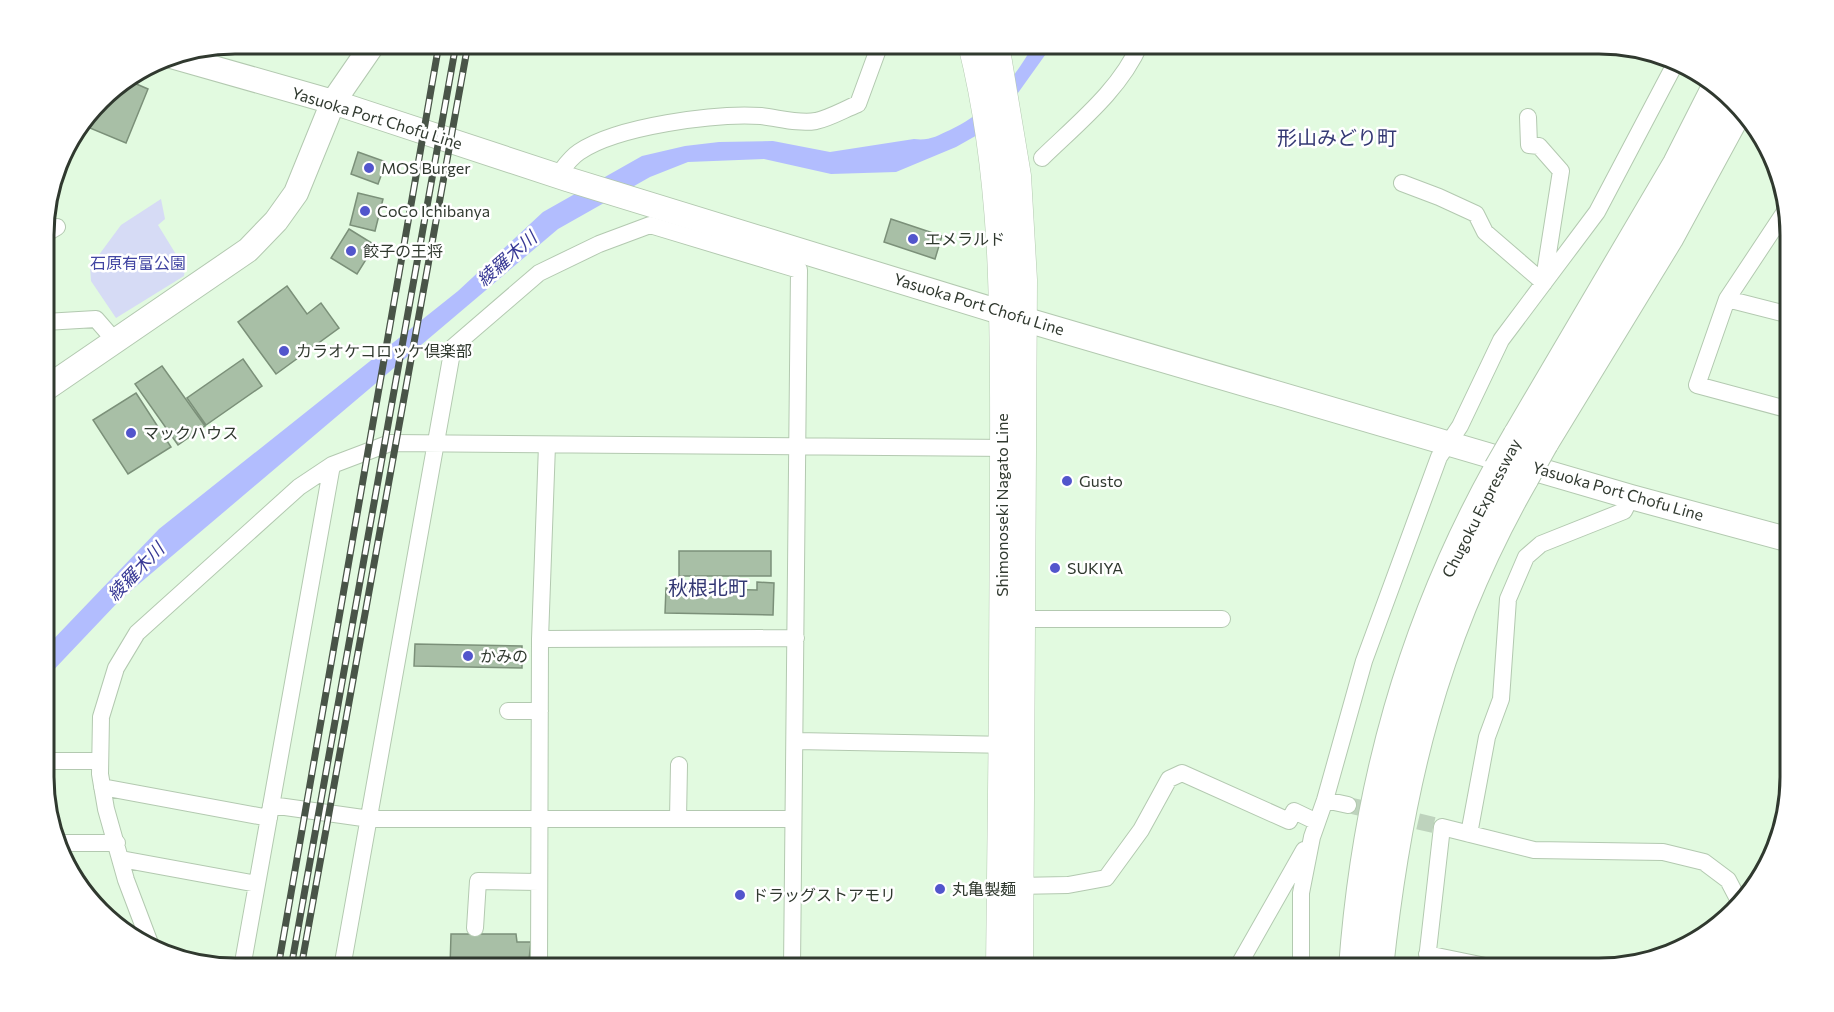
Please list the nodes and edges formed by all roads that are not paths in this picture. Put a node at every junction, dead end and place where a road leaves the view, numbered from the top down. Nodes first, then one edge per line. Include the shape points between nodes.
1 (366, 54) edge
2 (876, 54) edge
3 (974, 54) edge
4 (998, 54) edge
5 (1136, 54) edge
6 (188, 61) edge
7 (1673, 70) edge
8 (1713, 95) edge
9 (333, 102) junction
10 (1735, 116) edge
11 (1528, 117) dead end
12 (1042, 158) dead end
13 (563, 177) junction
14 (1402, 183) dead end
15 (1779, 221) edge
16 (1544, 283) junction
17 (1727, 299) junction
18 (1780, 312) edge
19 (1012, 315) junction
20 (54, 321) edge
21 (116, 342) junction
22 (54, 383) edge
23 (1780, 407) edge
24 (1530, 439) junction
25 (1450, 442) junction
26 (434, 443) junction
27 (547, 445) junction
28 (799, 447) junction
29 (1013, 448) junction
30 (332, 465) junction
31 (1511, 473) junction
32 (1631, 496) junction
33 (1780, 537) edge
34 (1023, 619) junction
35 (1222, 619) dead end
36 (796, 638) junction
37 (540, 639) junction
38 (508, 711) dead end
39 (540, 711) junction
40 (796, 741) junction
41 (1012, 746) junction
42 (54, 761) edge
43 (100, 761) junction
44 (679, 765) dead end
45 (102, 787) junction
46 (1325, 800) junction
47 (1348, 805) tunnel mouth
48 (270, 812) junction
49 (370, 819) junction
50 (539, 819) junction
51 (678, 819) junction
52 (793, 819) junction
53 (1315, 829) junction
54 (1468, 834) junction
55 (67, 844) edge
56 (119, 851) junction
57 (539, 882) junction
58 (257, 884) junction
59 (1010, 886) junction
60 (1736, 895) edge
61 (475, 928) dead end
62 (148, 935) edge
63 (244, 958) edge
64 (344, 958) edge
65 (539, 958) edge
66 (792, 958) edge
67 (1000, 958) edge
68 (1019, 958) edge
69 (1243, 958) edge
70 (1301, 958) edge
71 (1355, 958) edge
72 (1379, 958) edge
73 (1426, 958) edge

1 - 9 main road
2 - 13 street via 858,104 817,121 736,117 654,127 581,150 569,160
3 - 19 main road, Shimonoseki Nagato Line via 992,148 1001,267
4 - 19 main road, Shimonoseki Nagato Line via 1013,131 1021,211
5 - 12 street via 1106,95
6 - 9 main road, Yasuoka Port Chofu Line
7 - 16 street via 1597,212
8 - 24 highway, Chugoku Expressway
9 - 13 main road, Yasuoka Port Chofu Line
9 - 21 main road via 296,193 276,221 248,250
10 - 24 highway, Chugoku Expressway via 1668,238
11 - 16 street via 1529,145 1539,146 1561,171
13 - 19 main road, Yasuoka Port Chofu Line
14 - 16 street via 1476,214 1485,232
15 - 17 street
16 - 25 street via 1501,340
17 - 18 street
17 - 23 street via 1697,385
19 - 25 main road, Yasuoka Port Chofu Line
19 - 29 main road, Shimonoseki Nagato Line
20 - 21 street via 96,319
21 - 22 main road
24 - 31 highway, Chugoku Expressway, bridge
25 - 32 main road, Yasuoka Port Chofu Line
25 - 46 street via 1439,457 1381,609
26 - 27 street
26 - 28 street via 453,347 539,273 650,225 800,270
26 - 30 street via 390,443
26 - 49 street
27 - 28 street
27 - 37 street
28 - 29 street
28 - 36 street
29 - 34 main road, Shimonoseki Nagato Line
29 - 41 main road, Shimonoseki Nagato Line
30 - 43 street via 299,487 137,633 116,668 101,717
30 - 48 street
31 - 71 highway, Chugoku Expressway via 1449,568 1421,635 1380,779 1363,874
31 - 72 highway, Chugoku Expressway via 1445,644 1424,710 1405,781
32 - 33 main road, Yasuoka Port Chofu Line
32 - 54 street via 1624,511 1541,544 1526,557 1508,599 1500,699 1487,736
34 - 35 street
34 - 41 main road, Shimonoseki Nagato Line
36 - 37 street
36 - 40 street
37 - 39 street
38 - 39 street
39 - 50 street
40 - 41 street
40 - 52 street
41 - 59 main road, Shimonoseki Nagato Line
42 - 43 street
43 - 45 street
44 - 51 street
45 - 48 street
45 - 56 street
46 - 47 street
46 - 53 street
48 - 49 street
48 - 58 street
49 - 50 street
49 - 64 street
50 - 51 street
50 - 57 street
51 - 52 street
52 - 66 street
53 - 59 street via 1294,811 1289,821 1182,773 1169,779 1141,831 1106,878 1068,885
53 - 69 street
53 - 70 street via 1301,893
54 - 60 street via 1534,850 1664,852 1704,862 1728,880
54 - 73 street via 1442,827
55 - 56 street
56 - 58 street
56 - 62 street
57 - 61 street via 478,881
57 - 65 street
58 - 63 street
59 - 67 main road, Shimonoseki Nagato Line
59 - 68 main road, Shimonoseki Nagato Line

